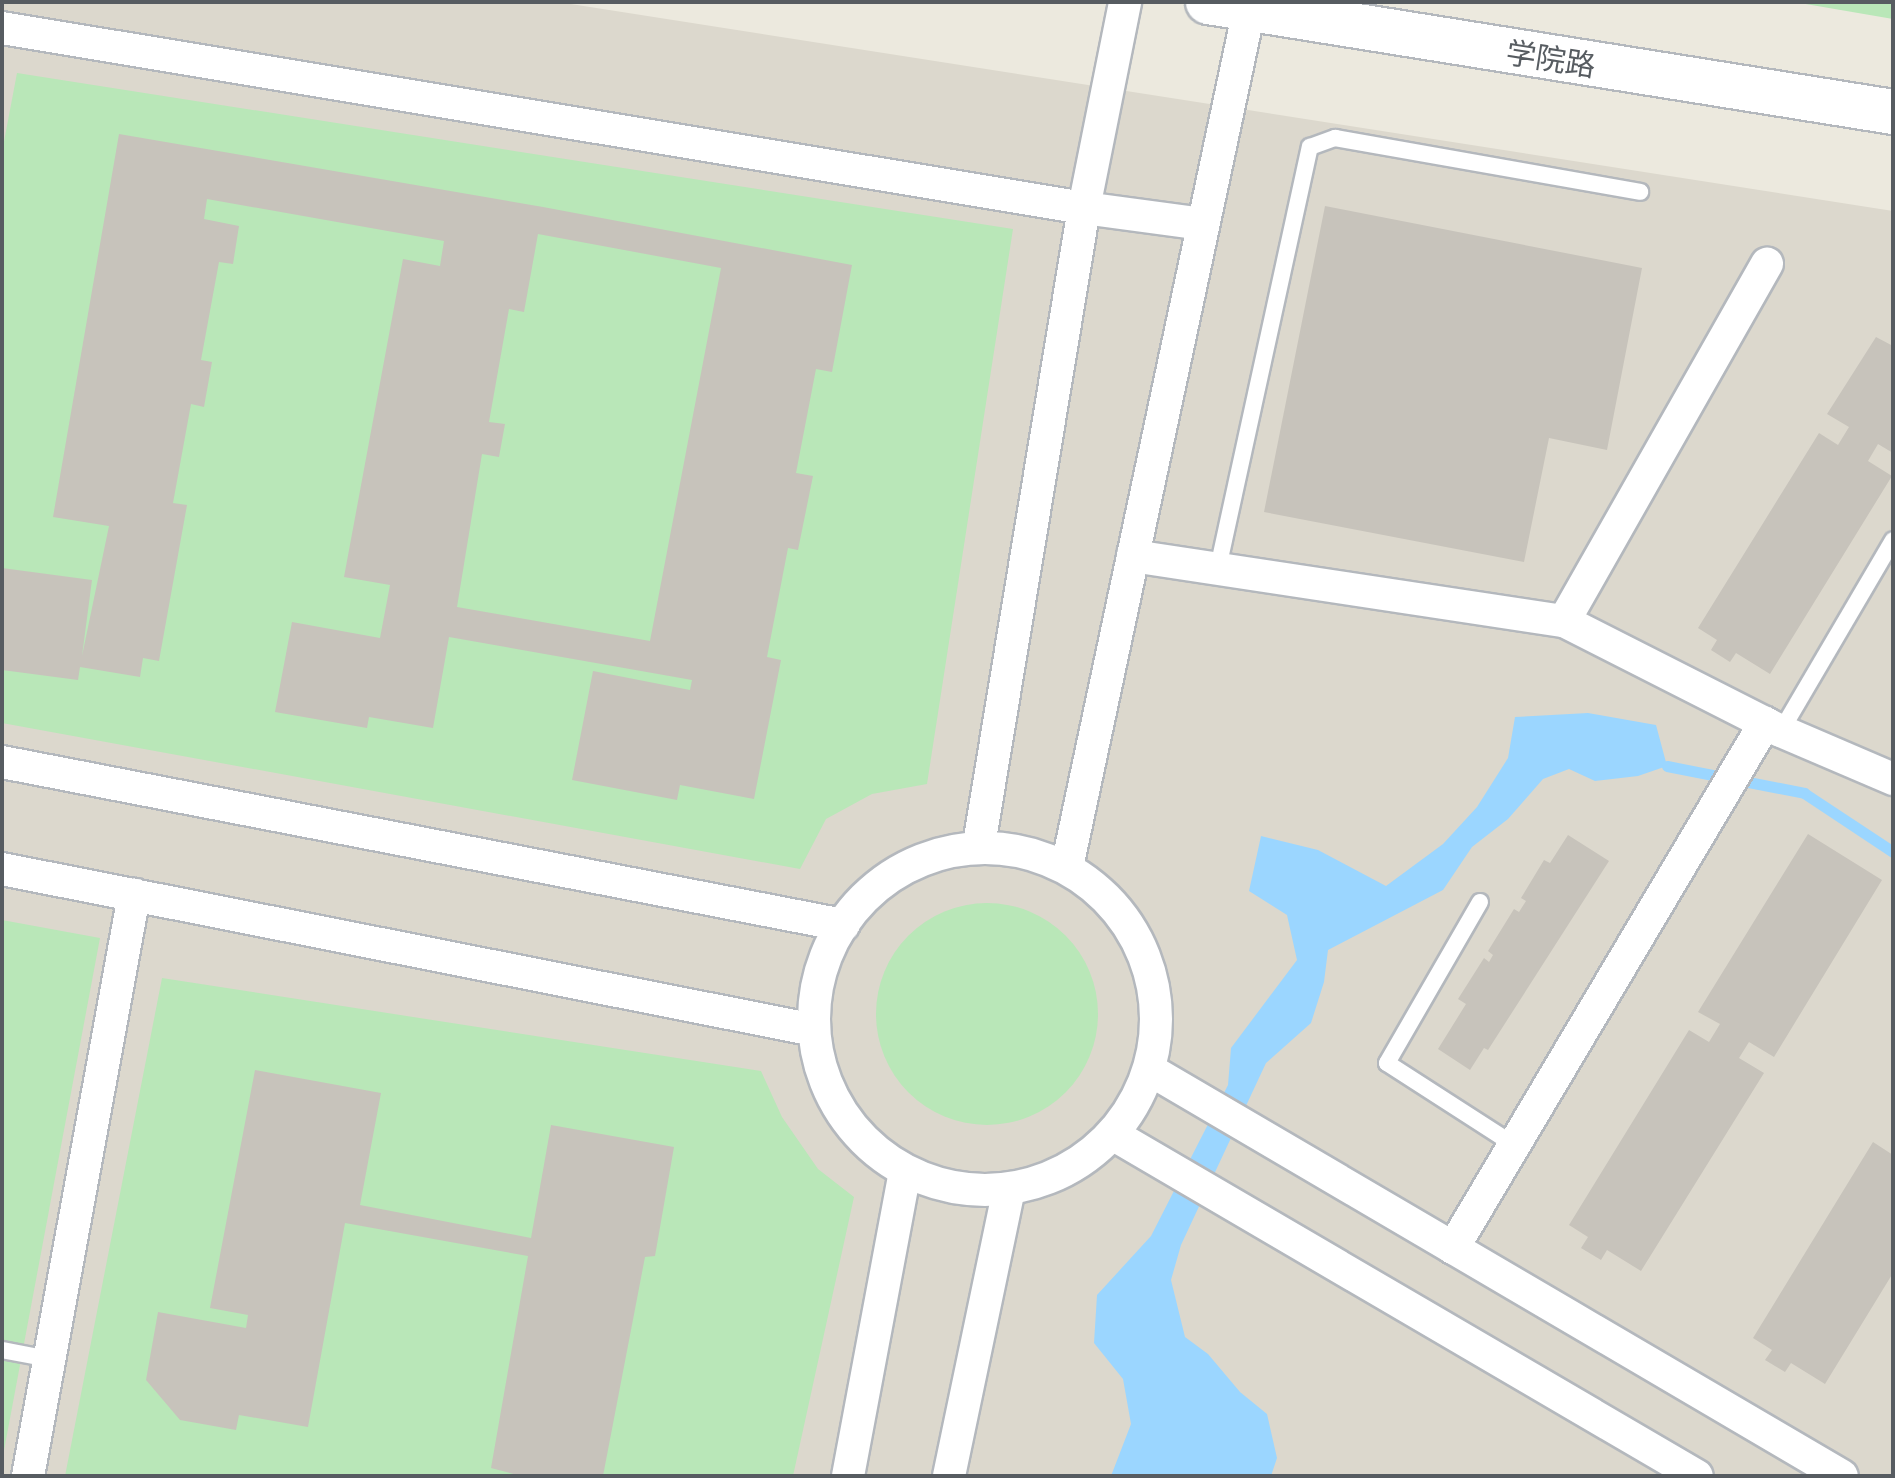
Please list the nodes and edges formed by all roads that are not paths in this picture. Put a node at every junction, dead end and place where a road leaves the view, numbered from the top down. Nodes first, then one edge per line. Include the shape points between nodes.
1 (1125, 2) edge
2 (1229, 6) edge
3 (2, 28) edge
4 (1893, 112) edge
5 (1640, 192) dead end
6 (1084, 208) junction
7 (1203, 224) junction
8 (1767, 264) dead end
9 (1893, 540) edge
10 (1133, 556) junction
11 (1218, 568) junction
12 (1564, 621) junction
13 (1773, 727) junction
14 (2, 762) edge
15 (1893, 779) edge
16 (979, 845) junction
17 (1067, 867) junction
18 (2, 869) edge
19 (134, 895) junction
20 (1480, 902) dead end
21 (843, 925) junction
22 (809, 1029) junction
23 (1150, 1070) junction
24 (1114, 1135) junction
25 (1514, 1145) junction
26 (905, 1172) junction
27 (1008, 1193) junction
28 (1453, 1248) junction
29 (2, 1350) edge
30 (49, 1359) junction
31 (28, 1476) edge
32 (848, 1476) edge
33 (949, 1476) edge
34 (1697, 1476) edge
35 (1842, 1476) edge

1 - 6 street
2 - 4 street, 学院路
2 - 7 street
3 - 6 street
5 - 11 lane via 1335,138 1310,147
6 - 7 street
6 - 16 street
7 - 10 street
8 - 12 street
9 - 13 lane
10 - 11 street
10 - 17 street
11 - 12 street
12 - 13 street
13 - 15 street
13 - 25 street via 1744,757
14 - 21 street
16 - 17 street via 1030,852
16 - 21 street via 939,853 892,875 853,909
17 - 23 street via 1115,907 1134,932 1152,976 1157,1023
18 - 19 street
19 - 22 street
19 - 30 street
20 - 25 lane via 1387,1063
21 - 22 street via 826,953
22 - 26 street via 833,1102 864,1143
23 - 24 street
23 - 28 street
24 - 27 street via 1089,1156
24 - 34 street
25 - 28 street
26 - 27 street via 940,1186
26 - 32 street
27 - 33 street
28 - 35 street
29 - 30 lane
30 - 31 street

